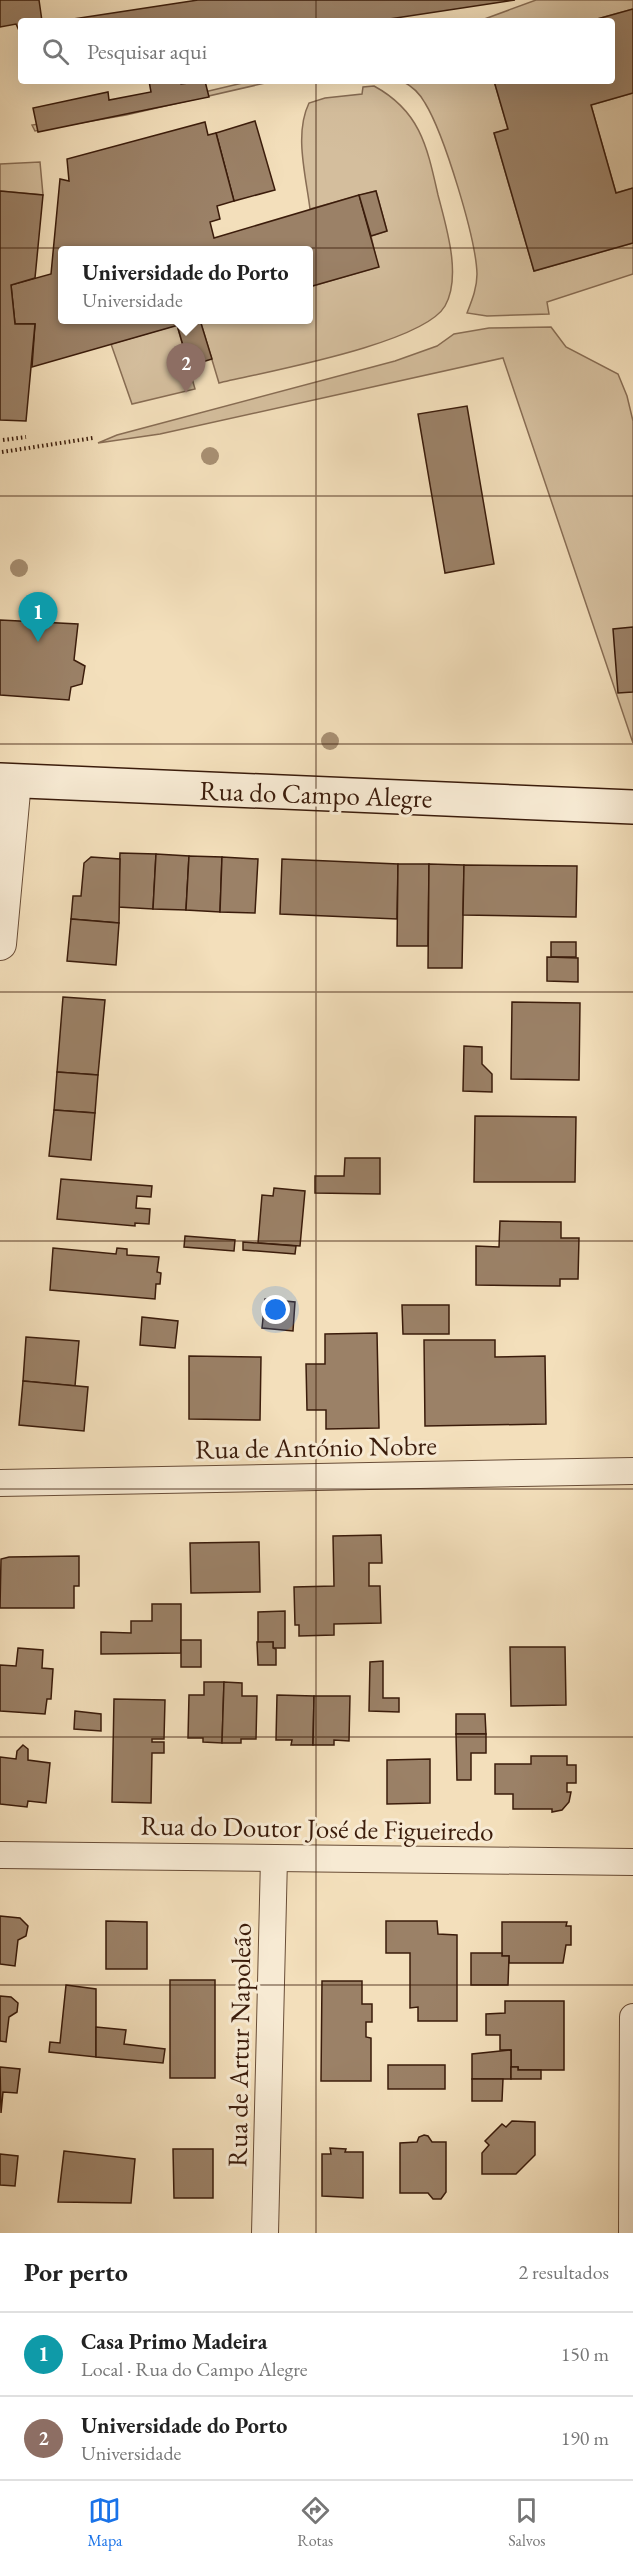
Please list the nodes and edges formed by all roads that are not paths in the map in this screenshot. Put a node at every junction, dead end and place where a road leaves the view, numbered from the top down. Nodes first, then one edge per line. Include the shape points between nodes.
1 (8, 781) edge
2 (633, 807) edge
3 (0, 944) edge
4 (633, 1472) edge
5 (0, 1483) edge
6 (0, 1856) edge
7 (274, 1858) junction
8 (633, 1862) edge
9 (633, 2017) edge
10 (265, 2233) edge
11 (632, 2233) edge

1 - 2 main road, Rua do Campo Alegre
1 - 3 street
4 - 5 street, Rua de António Nobre
6 - 7 street, Rua do Doutor José de Figueiredo
7 - 8 street, Rua do Doutor José de Figueiredo
7 - 10 street, Rua de Artur Napoleão
9 - 11 street

